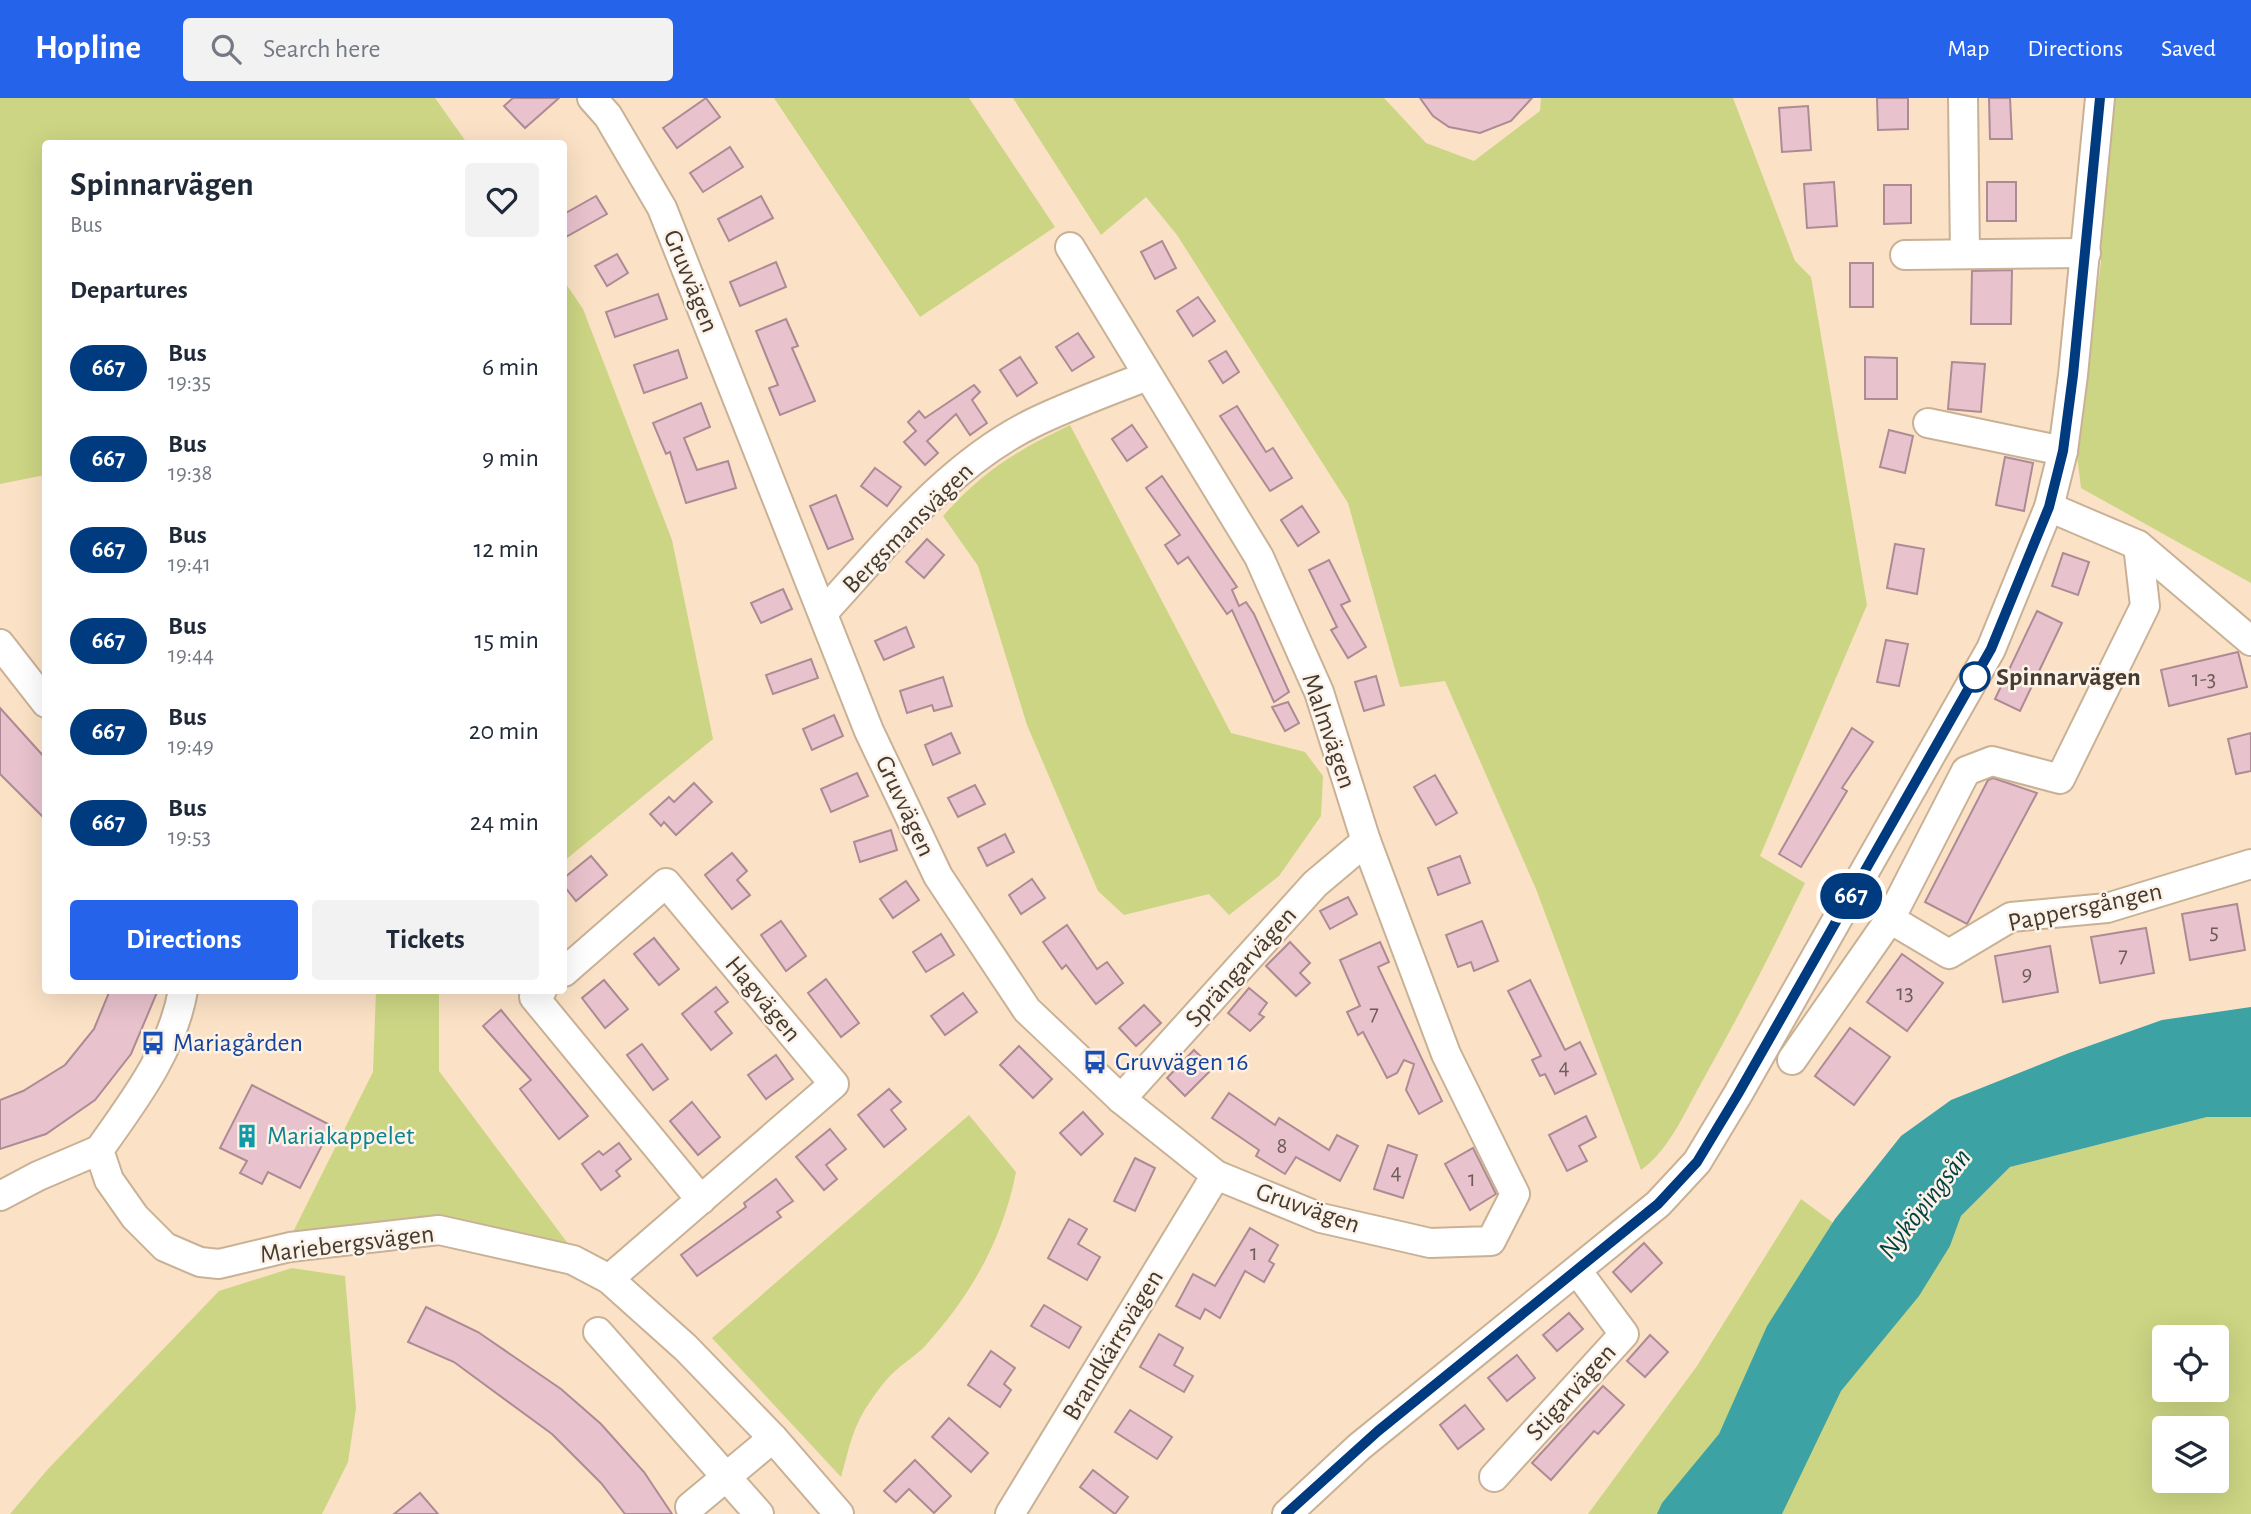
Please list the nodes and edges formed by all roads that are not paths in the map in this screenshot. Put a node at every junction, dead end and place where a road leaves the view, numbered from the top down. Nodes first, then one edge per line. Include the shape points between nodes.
1 (592, 98) edge
2 (1963, 98) edge
3 (2099, 98) edge
4 (1069, 247) dead end
5 (2086, 253) junction
6 (1965, 254) junction
7 (1905, 255) dead end
8 (1147, 376) junction
9 (1928, 423) dead end
10 (2063, 451) junction
11 (2049, 507) junction
12 (2138, 545) junction
13 (823, 613) junction
14 (2251, 641) edge
15 (0, 644) edge
16 (42, 698) edge
17 (1366, 841) junction
18 (2251, 864) edge
19 (1890, 919) junction
20 (567, 969) edge
21 (182, 994) edge
22 (537, 994) edge
23 (1792, 1060) dead end
24 (1121, 1099) junction
25 (99, 1150) junction
26 (1216, 1175) junction
27 (0, 1196) edge
28 (701, 1199) junction
29 (1491, 1241) joint
30 (1578, 1272) junction
31 (609, 1279) junction
32 (598, 1332) dead end
33 (773, 1438) junction
34 (727, 1476) junction
35 (1494, 1477) dead end
36 (690, 1507) dead end
37 (759, 1514) edge
38 (839, 1514) edge
39 (1010, 1514) edge
40 (1286, 1514) edge

1 - 13 street, Gruvvägen via 608,116 662,208
2 - 6 street
3 - 5 street
4 - 8 street, Malmvägen
5 - 6 street
5 - 10 street
6 - 7 street
8 - 13 street, Bergsmansvägen via 1031,424 965,467
8 - 17 street, Malmvägen via 1259,557 1319,692
9 - 10 street
10 - 11 street
11 - 12 street
11 - 30 street via 1991,649 1697,1162 1658,1204
12 - 14 street
12 - 19 street via 2145,606 2060,779 1992,761 1966,771
13 - 24 street, Gruvvägen via 869,731 938,876 1027,1010
15 - 16 street
17 - 24 street, Sprängarvägen via 1315,884
17 - 29 street, Malmvägen via 1446,1054 1516,1194
18 - 19 street, Pappersgången via 2106,908 2011,917 1949,954
19 - 23 street
20 - 28 street, Hagvägen via 666,883 834,1084
21 - 25 street via 167,1044
22 - 28 street via 534,997
24 - 26 street, Gruvvägen
25 - 27 street
25 - 31 street, Mariebergsvägen via 109,1180 135,1217 165,1247 200,1262 219,1264 290,1247 439,1230 573,1260
26 - 29 street, Gruvvägen via 1321,1218 1430,1243
26 - 39 street, Brandkärrsvägen
28 - 31 street, Hagvägen
30 - 35 street, Stigarvägen via 1624,1334
30 - 40 street via 1412,1403
31 - 33 street, Mariebergsvägen via 686,1348
32 - 34 street
33 - 34 street
33 - 38 street, Mariebergsvägen
34 - 36 street
34 - 37 street

